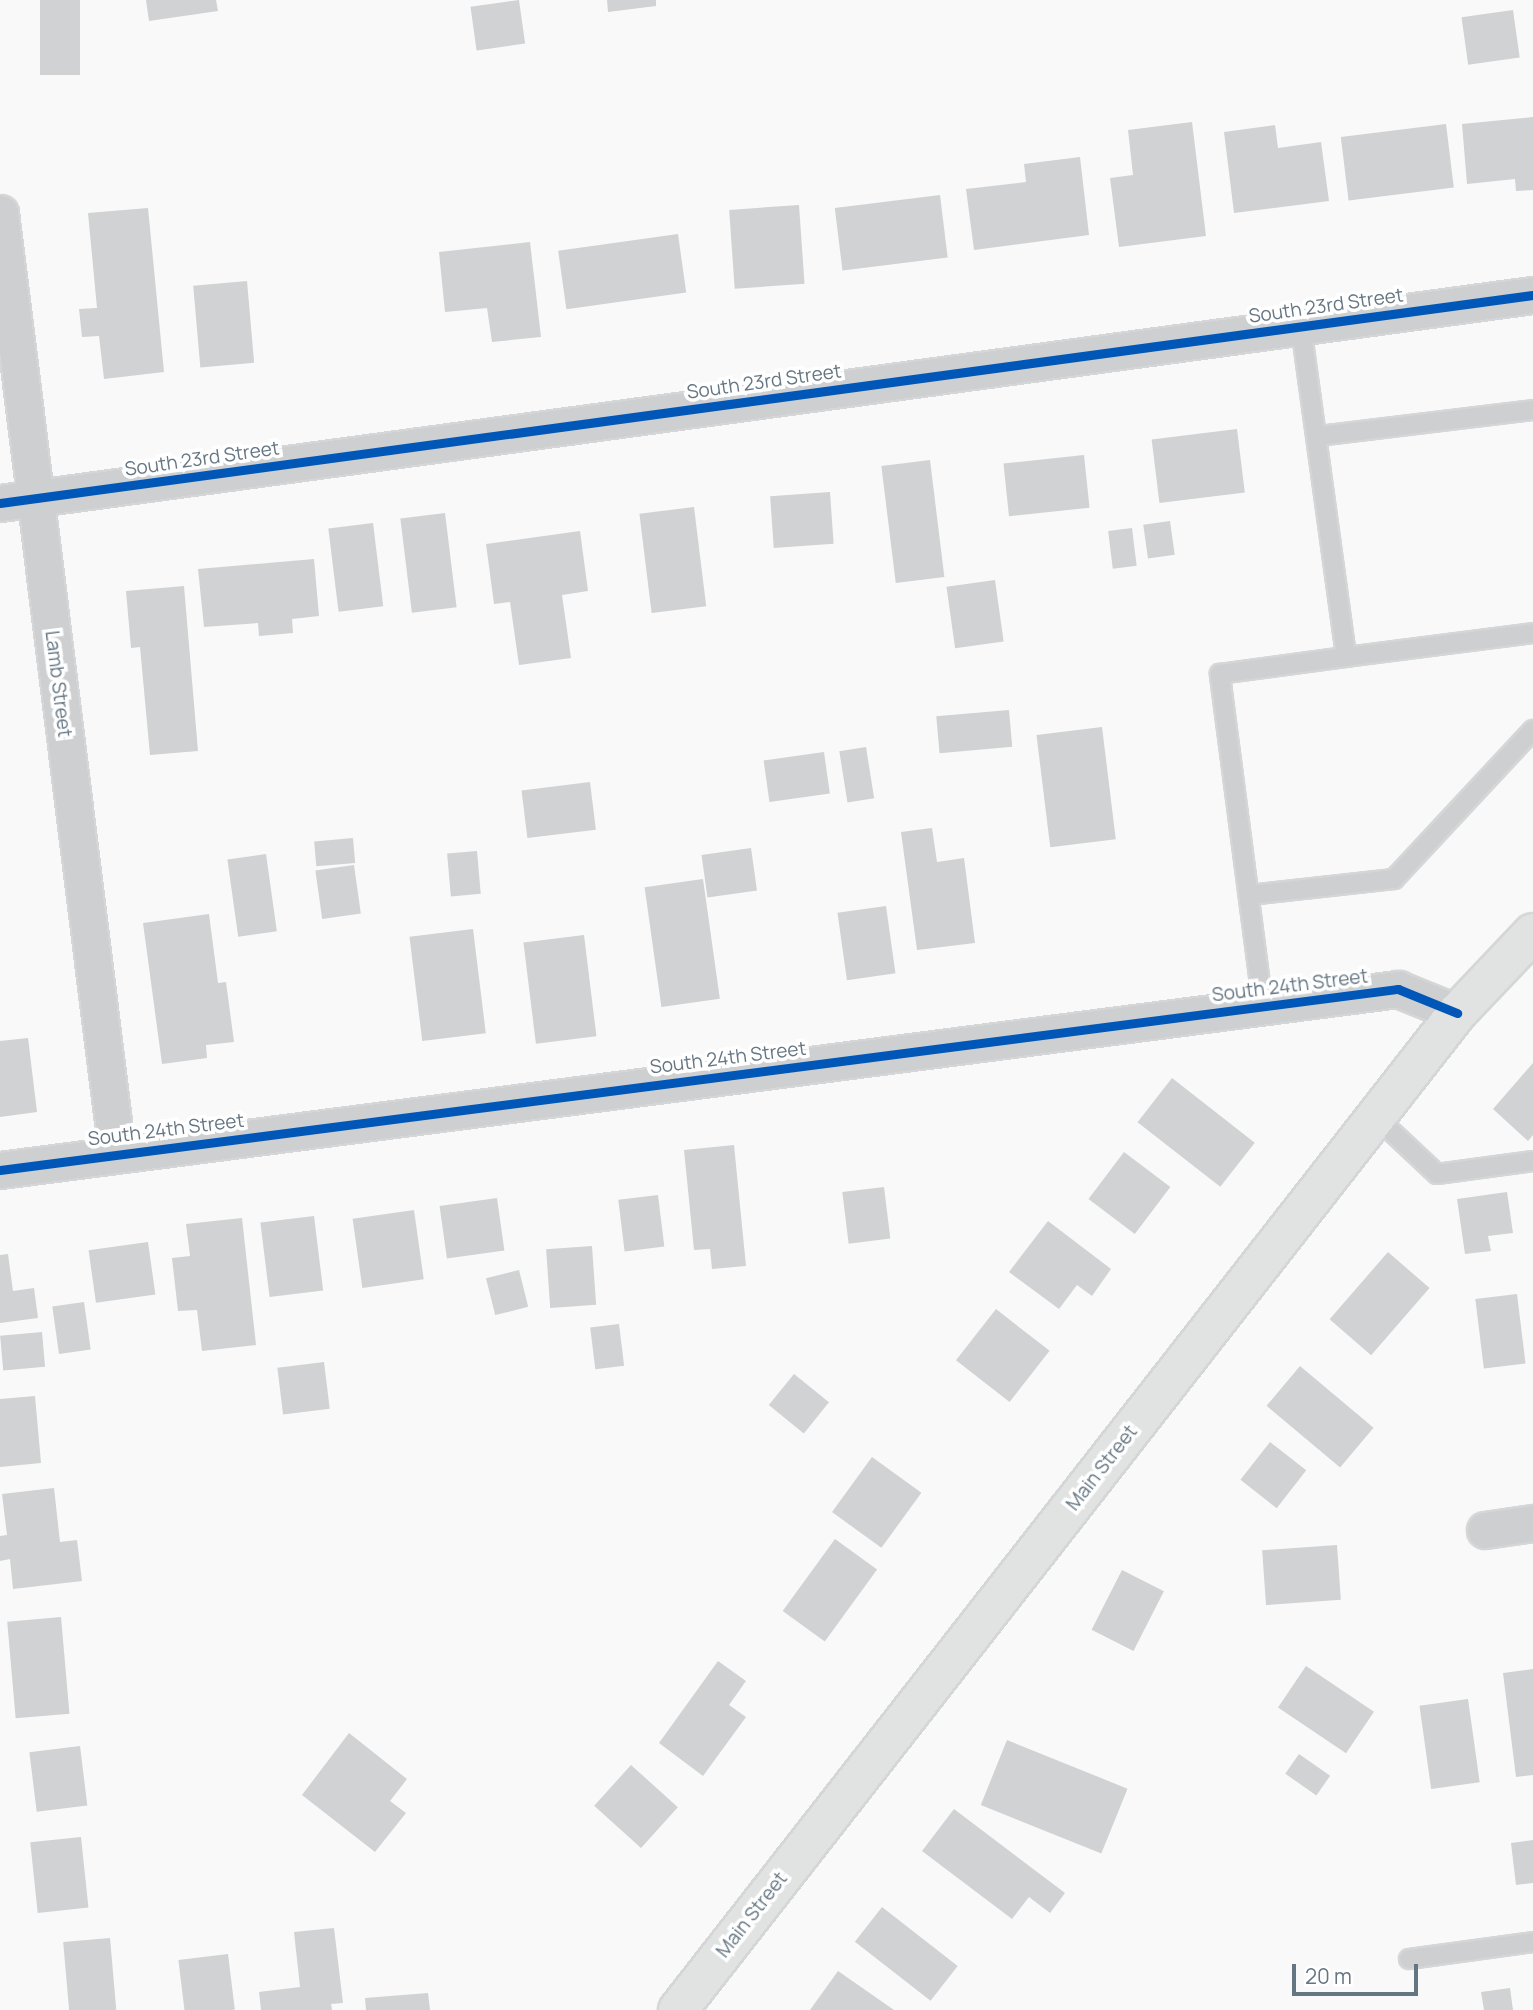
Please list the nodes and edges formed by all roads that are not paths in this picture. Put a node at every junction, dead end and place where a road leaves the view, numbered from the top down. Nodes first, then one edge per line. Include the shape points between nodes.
1 (0, 213) edge
2 (1533, 295) edge
3 (1301, 327) junction
4 (1533, 410) edge
5 (1318, 436) junction
6 (34, 499) junction
7 (0, 503) edge
8 (1533, 633) edge
9 (1346, 657) junction
10 (1533, 730) edge
11 (1249, 895) junction
12 (1533, 933) edge
13 (1264, 1007) junction
14 (1457, 1013) junction
15 (1377, 1117) junction
16 (117, 1154) junction
17 (1533, 1161) edge
18 (0, 1170) edge
19 (1533, 1523) edge
20 (1485, 1530) dead end
21 (1533, 1942) edge
22 (1409, 1959) dead end
23 (678, 2010) edge

1 - 6 street, Lamb Street
2 - 3 street, South 23rd Street
3 - 5 lane
3 - 6 street, South 23rd Street
4 - 5 lane
5 - 9 lane
6 - 7 street, South 23rd Street
6 - 16 street, Lamb Street
8 - 9 lane
9 - 11 lane via 1220,674
10 - 11 lane via 1394,879
11 - 13 lane
12 - 14 main road, Main Street
13 - 14 street, South 24th Street via 1398,989
13 - 16 street, South 24th Street
14 - 15 main road, Main Street
15 - 17 lane via 1437,1174
15 - 23 main road, Main Street
16 - 18 street, South 24th Street
19 - 20 street
21 - 22 lane

